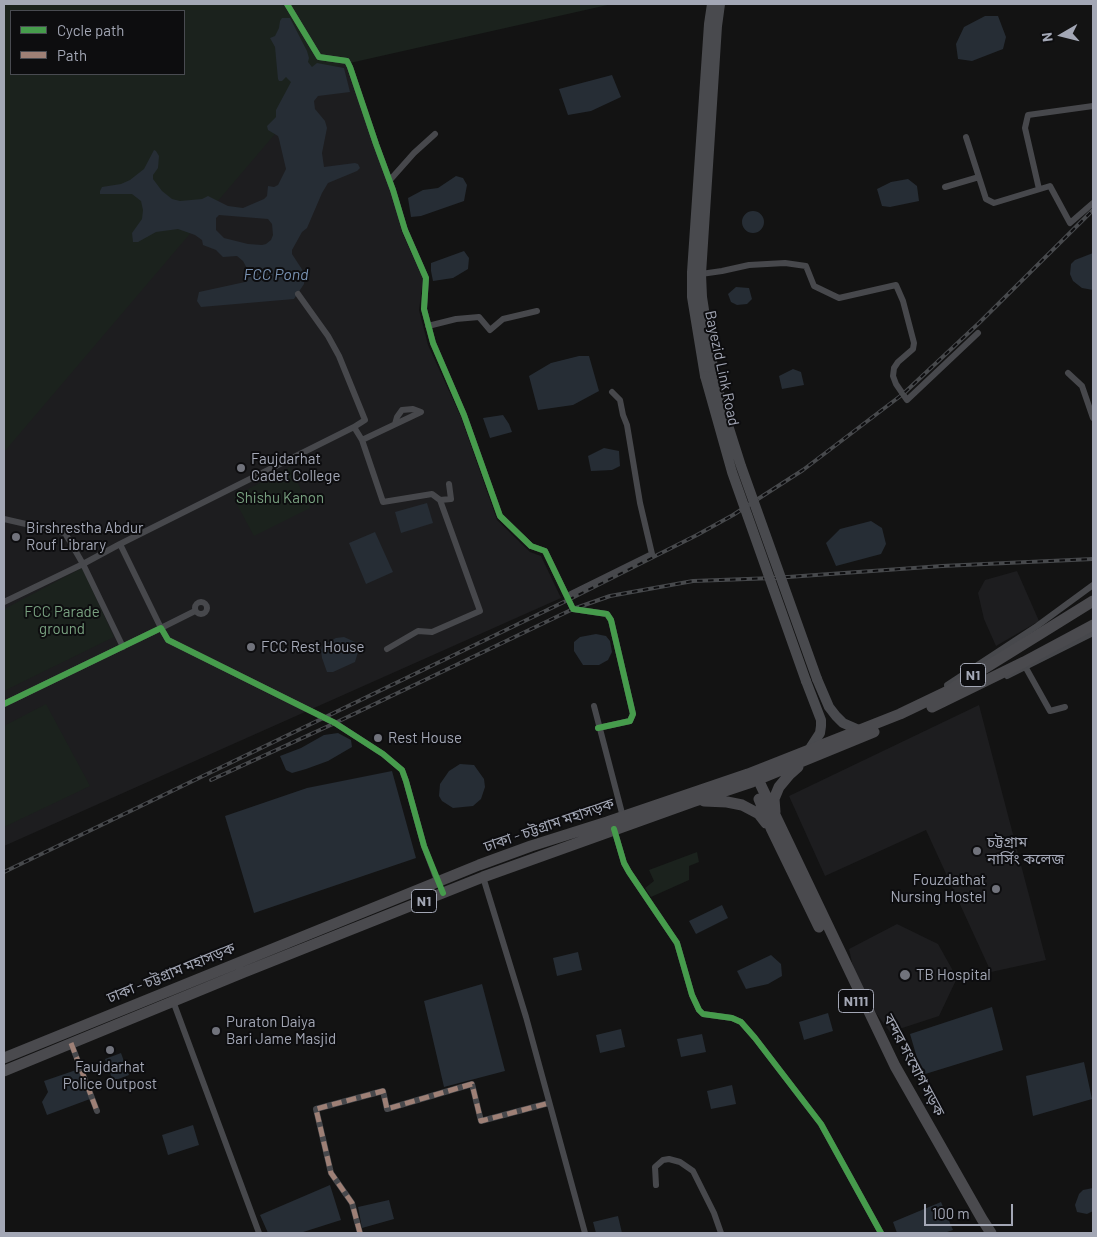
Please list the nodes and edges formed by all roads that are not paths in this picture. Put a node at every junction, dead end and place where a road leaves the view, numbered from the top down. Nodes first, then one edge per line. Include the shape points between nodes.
1 (287, 4) edge
2 (712, 4) edge
3 (720, 4) edge
4 (1093, 106) edge
5 (435, 134) dead end
6 (966, 137) dead end
7 (979, 177) junction
8 (390, 180) junction
9 (945, 186) dead end
10 (1039, 189) junction
11 (1093, 203) edge
12 (701, 274) junction
13 (298, 294) dead end
14 (537, 311) dead end
15 (428, 326) junction
16 (978, 333) dead end
17 (1068, 373) dead end
18 (709, 375) junction
19 (612, 392) dead end
20 (1093, 418) edge
21 (395, 424) dead end
22 (354, 427) junction
23 (362, 440) junction
24 (449, 484) dead end
25 (440, 500) junction
26 (4, 519) edge
27 (120, 544) junction
28 (83, 564) junction
29 (1093, 585) edge
30 (567, 596) junction
31 (1093, 601) edge
32 (4, 602) edge
33 (195, 611) dead end
34 (1093, 625) edge
35 (161, 628) junction
36 (1093, 633) edge
37 (123, 647) junction
38 (387, 649) dead end
39 (1026, 668) junction
40 (950, 694) junction
41 (4, 704) edge
42 (594, 706) dead end
43 (1065, 706) dead end
44 (928, 709) junction
45 (598, 728) junction
46 (859, 730) junction
47 (808, 755) junction
48 (753, 777) junction
49 (692, 802) junction
50 (623, 816) junction
51 (774, 826) junction
52 (614, 829) junction
53 (483, 877) junction
54 (438, 882) junction
55 (443, 893) junction
56 (173, 1002) junction
57 (71, 1043) junction
58 (4, 1058) edge
59 (4, 1071) edge
60 (549, 1103) junction
61 (97, 1111) dead end
62 (656, 1184) dead end
63 (979, 1228) edge
64 (259, 1233) edge
65 (360, 1233) edge
66 (585, 1233) edge
67 (721, 1233) edge
68 (881, 1233) edge
69 (991, 1233) edge

1 - 8 street via 319,57 347,61
2 - 18 main road, Bayezid Link Road via 692,272 692,297
3 - 12 main road, Bayezid Link Road
4 - 10 street via 1028,115 1025,128
5 - 8 street
6 - 7 street
7 - 9 street
7 - 10 street via 986,199 994,203
8 - 15 street via 405,230 426,278 424,310
10 - 11 street via 1050,186 1070,223
12 - 16 street via 749,265 806,266 814,286 839,298 896,285 914,343 913,349 894,368 893,376 907,400
12 - 18 main road, Bayezid Link Road
13 - 22 street via 339,356 365,420
14 - 15 street via 503,319 490,330 479,317
15 - 30 street via 500,516 531,546 545,551
17 - 20 street via 1082,386
18 - 46 main road, Bayezid Link Road, bridge via 817,679 829,707 840,720
18 - 47 main road, Bayezid Link Road, bridge via 732,472 821,720 820,733
19 - 30 street via 620,400 627,425 652,554
21 - 23 street
22 - 23 street
22 - 27 street
23 - 25 street via 383,502 432,494
24 - 25 street via 453,499
25 - 38 street via 480,611 432,632 418,631
26 - 28 street via 65,533
27 - 28 street
27 - 35 street
28 - 32 street
28 - 37 street
29 - 40 street via 947,685
30 - 45 street via 573,609 607,614 611,620 633,714 630,721
31 - 40 highway, ঢাকা - চট্টগ্রাম মহাসড়ক / N1
33 - 35 street
34 - 40 highway, ঢাকা - চট্টগ্রাম মহাসড়ক / N1
35 - 37 street
35 - 54 street via 168,640 335,723 402,770
36 - 39 street
37 - 41 street
39 - 43 street via 1050,711
39 - 44 street
40 - 44 highway, ঢাকা - চট্টগ্রাম মহাসড়ক / N1
40 - 46 highway, ঢাকা - চট্টগ্রাম মহাসড়ক / N1
42 - 45 street
44 - 47 highway, ঢাকা - চট্টগ্রাম মহাসড়ক / N1
45 - 50 street
46 - 47 highway, ঢাকা - চট্টগ্রাম মহাসড়ক / N1
47 - 48 highway, ঢাকা - চট্টগ্রাম মহাসড়ক / N1
47 - 51 highway via 779,787 773,806
48 - 49 highway, ঢাকা - চট্টগ্রাম মহাসড়ক / N1
48 - 50 highway, ঢাকা - চট্টগ্রাম মহাসড়ক / N1
48 - 51 highway, বন্দর সংযোগ সড়ক / N111
49 - 51 highway via 712,800 742,805
49 - 52 highway, ঢাকা - চট্টগ্রাম মহাসড়ক / N1
50 - 54 highway, ঢাকা - চট্টগ্রাম মহাসড়ক / N1 via 531,846
51 - 63 highway, বন্দর সংযোগ সড়ক / N111 via 890,1069
51 - 69 highway, বন্দর সংযোগ সড়ক / N111 via 895,1066
52 - 53 highway, ঢাকা - চট্টগ্রাম মহাসড়ক / N1
52 - 68 street via 624,863 677,943 699,1010 703,1014 741,1022 755,1038 821,1124
53 - 55 highway, ঢাকা - চট্টগ্রাম মহাসড়ক / N1
53 - 60 street
54 - 55 street
54 - 58 highway, ঢাকা - চট্টগ্রাম মহাসড়ক / N1
55 - 56 highway, ঢাকা - চট্টগ্রাম মহাসড়ক / N1
56 - 57 highway, ঢাকা - চট্টগ্রাম মহাসড়ক / N1
56 - 64 street
57 - 59 highway, ঢাকা - চট্টগ্রাম মহাসড়ক / N1
57 - 61 street
60 - 65 street via 481,1121 472,1084 387,1109 383,1090 316,1109 331,1172 352,1203
60 - 66 street
62 - 67 street via 655,1167 663,1160 680,1162 692,1171

